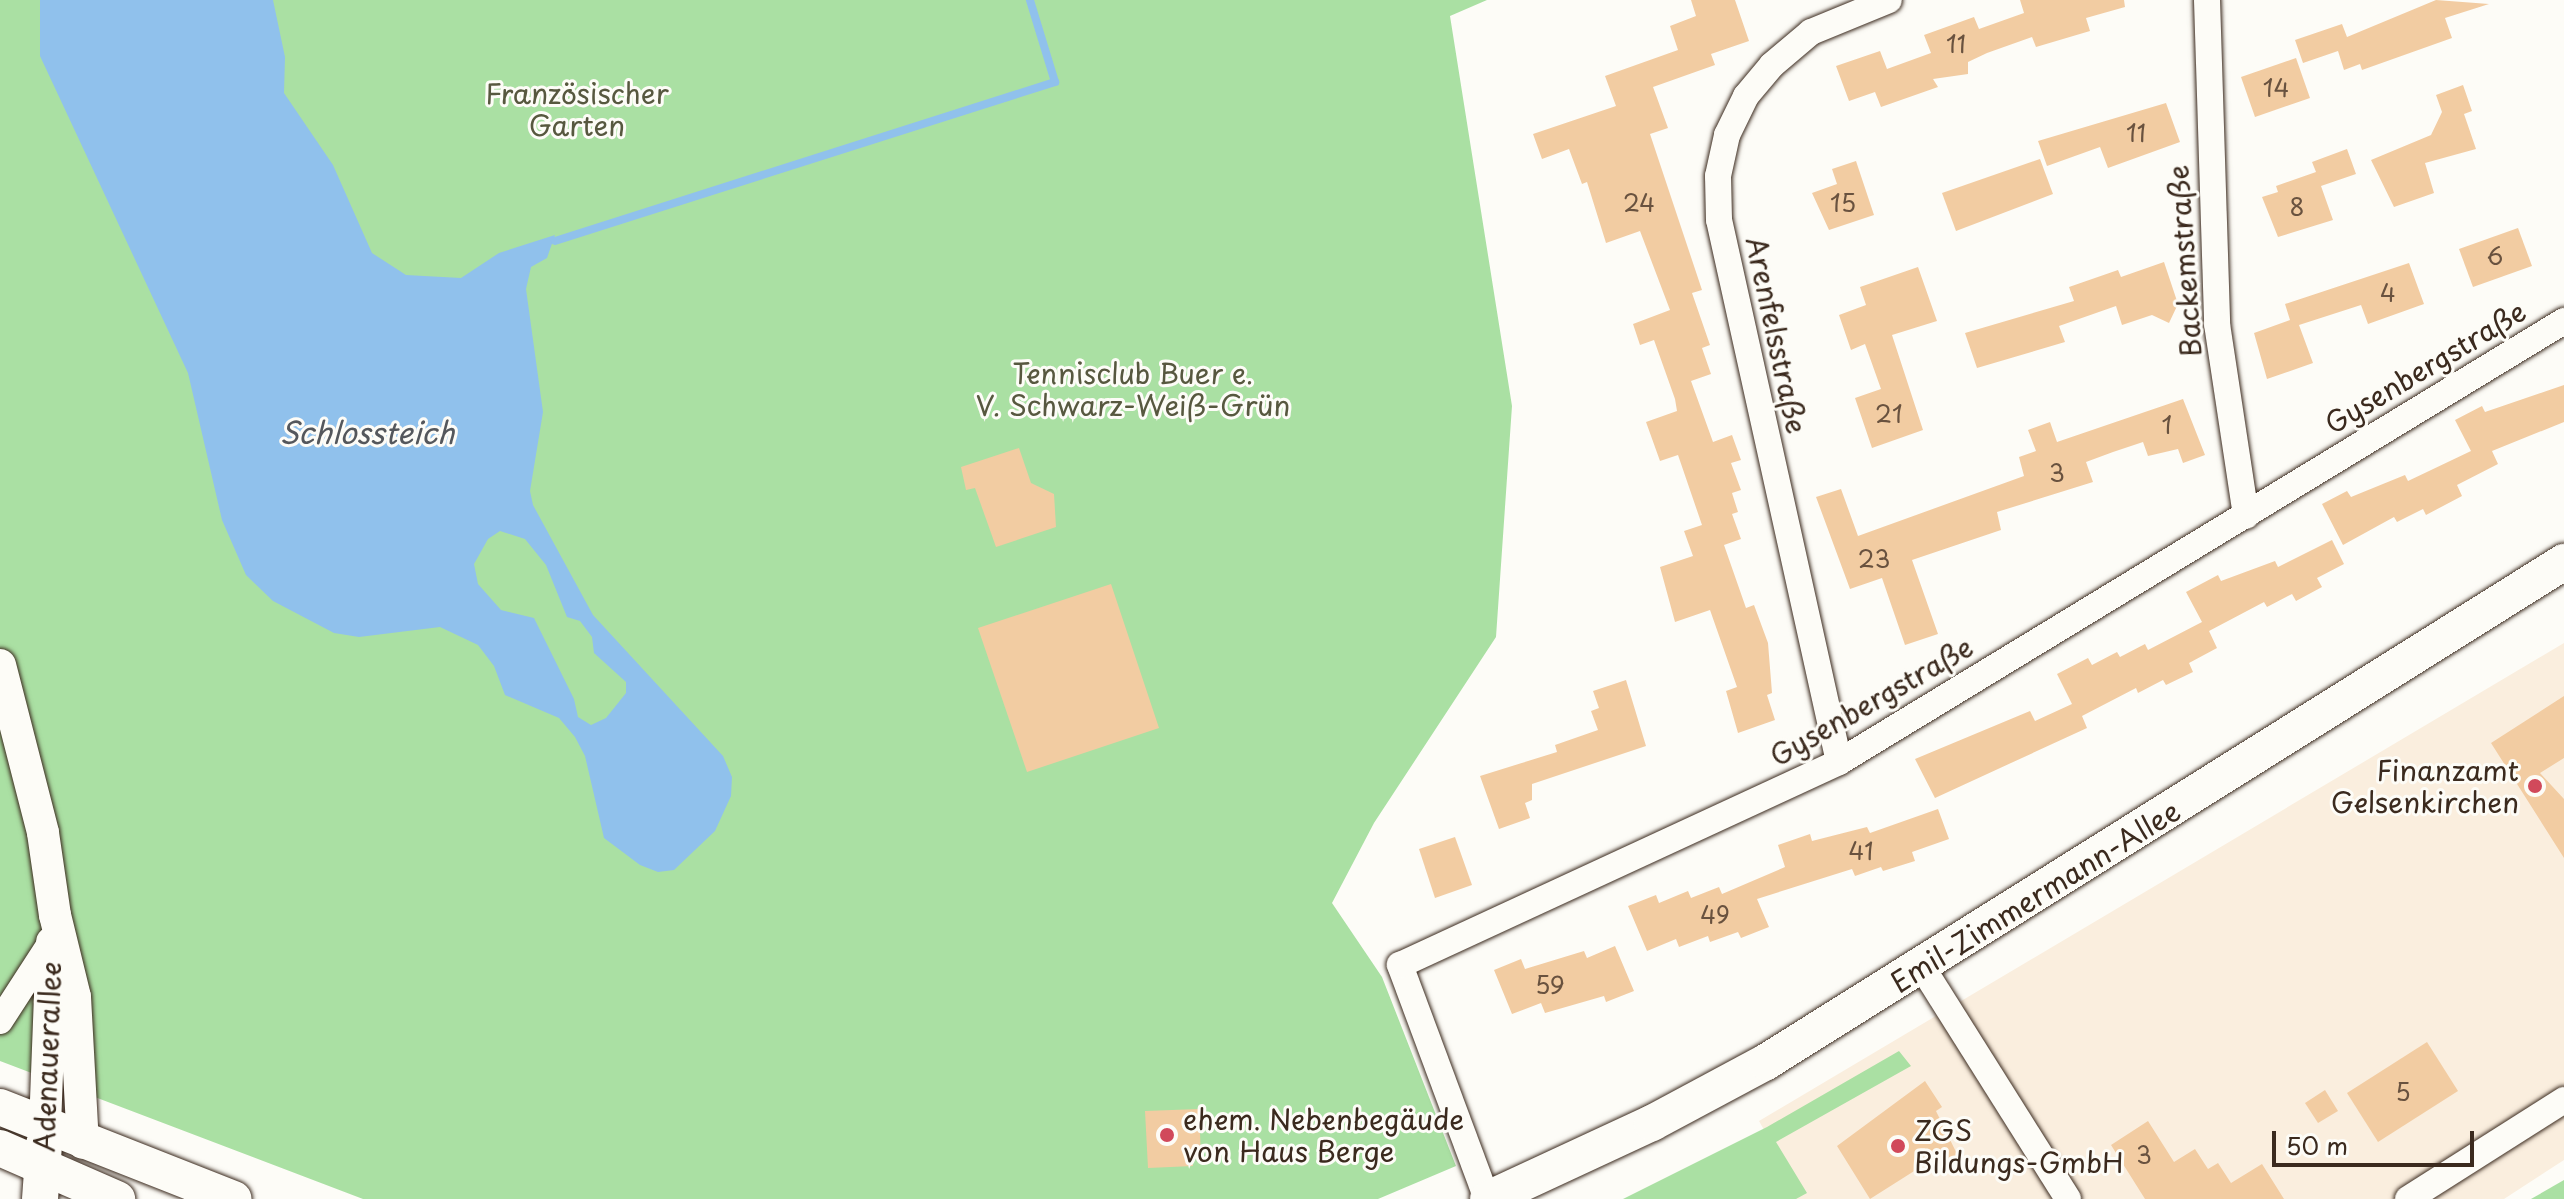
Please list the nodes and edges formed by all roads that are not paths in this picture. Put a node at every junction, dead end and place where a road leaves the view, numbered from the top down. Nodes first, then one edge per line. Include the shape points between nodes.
1 (1889, 0) edge
2 (2207, 0) edge
3 (2564, 321) edge
4 (2246, 516) junction
5 (2564, 562) edge
6 (0, 665) edge
7 (1839, 762) junction
8 (54, 927) junction
9 (1922, 967) junction
10 (0, 1021) edge
11 (2564, 1100) edge
12 (0, 1107) edge
13 (45, 1126) junction
14 (83, 1143) junction
15 (0, 1148) edge
16 (42, 1183) edge
17 (80, 1191) edge
18 (117, 1199) edge
19 (234, 1199) edge
20 (1488, 1199) edge
21 (2068, 1199) edge
22 (2408, 1199) edge

1 - 7 street, Arenfelsstraße via 1811,32 1772,65 1746,96 1727,135 1718,176 1719,220
2 - 4 street, Backemstraße via 2217,324
3 - 4 street, Gysenbergstraße
4 - 7 street, Gysenbergstraße
5 - 9 main road, Emil-Zimmermann-Allee
6 - 8 street, Adenauerallee via 43,833
7 - 20 street, Gysenbergstraße via 1400,965
8 - 10 street
8 - 13 street, Adenauerallee
8 - 14 street, Adenauerallee via 75,997
9 - 20 main road, Emil-Zimmermann-Allee via 1652,1123
9 - 21 street
11 - 22 street
12 - 13 main road
13 - 14 main road
13 - 16 main road, Adenauerallee
14 - 17 main road, Adenauerallee
14 - 19 main road
15 - 16 main road
16 - 17 main road
17 - 18 main road

